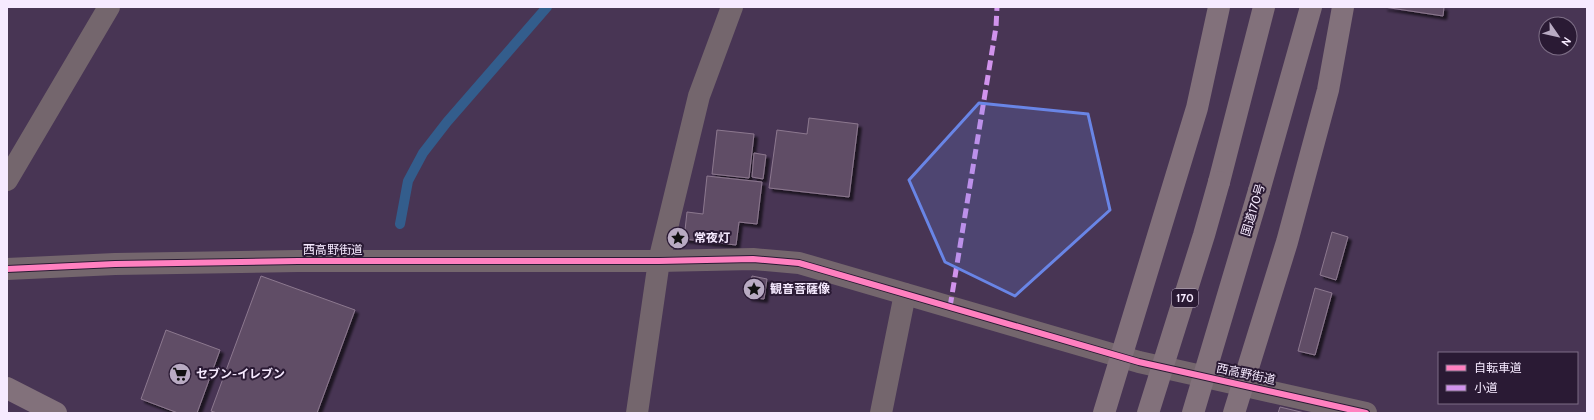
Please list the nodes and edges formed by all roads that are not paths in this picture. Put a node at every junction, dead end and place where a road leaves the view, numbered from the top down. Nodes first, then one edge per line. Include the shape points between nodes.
1 (109, 7) edge
2 (732, 7) edge
3 (1219, 7) edge
4 (1264, 7) edge
5 (1310, 7) edge
6 (1343, 7) edge
7 (7, 180) edge
8 (659, 261) junction
9 (7, 269) edge
10 (906, 294) junction
11 (1122, 357) junction
12 (1243, 384) junction
13 (7, 388) edge
14 (56, 413) edge
15 (636, 413) edge
16 (881, 413) edge
17 (1104, 413) edge
18 (1148, 413) edge
19 (1193, 413) edge
20 (1234, 413) edge
21 (1366, 413) edge

1 - 7 street
2 - 8 street via 699,96
3 - 11 highway via 1197,108
4 - 18 highway, 170, bridge via 1204,235
5 - 19 highway, 国道170号, bridge
6 - 12 highway via 1326,98
8 - 9 street, 西高野街道 via 298,261 115,264
8 - 10 street, 西高野街道 via 753,259 799,263
8 - 15 street
10 - 11 street, 西高野街道
10 - 16 street
11 - 12 street, 西高野街道
11 - 17 highway
12 - 20 highway
12 - 21 street, 西高野街道
13 - 14 highway

